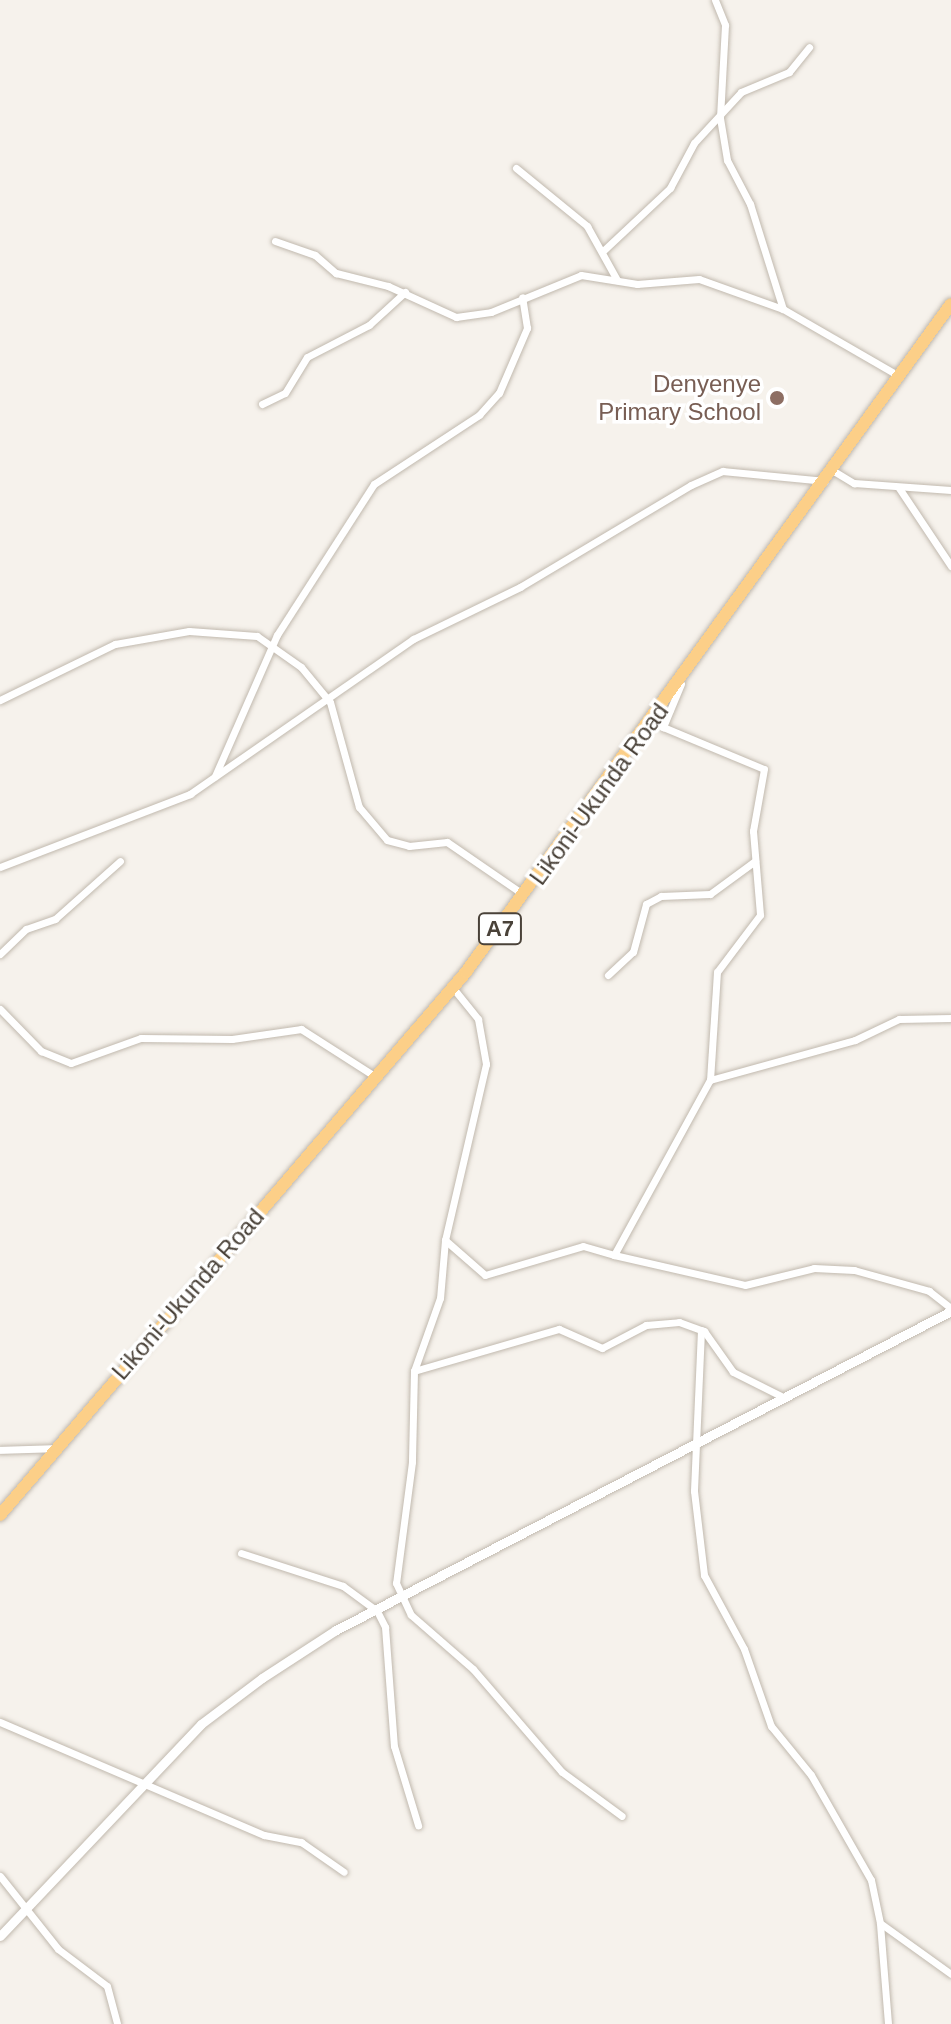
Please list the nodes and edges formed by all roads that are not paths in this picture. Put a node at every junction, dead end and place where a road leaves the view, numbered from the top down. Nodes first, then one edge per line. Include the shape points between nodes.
1 (715, 0) edge
2 (809, 47) dead end
3 (720, 118) junction
4 (516, 168) dead end
5 (275, 241) dead end
6 (604, 250) junction
7 (617, 280) junction
8 (405, 292) junction
9 (522, 297) junction
10 (951, 304) edge
11 (783, 309) junction
12 (899, 376) junction
13 (262, 404) dead end
14 (829, 476) junction
15 (899, 488) junction
16 (951, 490) edge
17 (951, 566) edge
18 (274, 643) junction
19 (686, 672) junction
20 (0, 700) edge
21 (330, 702) junction
22 (215, 776) junction
23 (120, 861) dead end
24 (755, 861) junction
25 (0, 867) edge
26 (526, 896) junction
27 (0, 954) edge
28 (608, 975) dead end
29 (453, 988) junction
30 (0, 1009) edge
31 (951, 1018) edge
32 (376, 1077) junction
33 (710, 1080) junction
34 (445, 1240) junction
35 (614, 1255) junction
36 (951, 1310) edge
37 (701, 1330) junction
38 (414, 1371) junction
39 (783, 1397) junction
40 (701, 1442) junction
41 (56, 1448) junction
42 (0, 1450) edge
43 (0, 1515) edge
44 (241, 1553) dead end
45 (401, 1600) junction
46 (377, 1611) junction
47 (0, 1722) edge
48 (145, 1781) junction
49 (622, 1816) dead end
50 (418, 1825) dead end
51 (344, 1872) dead end
52 (0, 1876) edge
53 (23, 1910) junction
54 (880, 1923) junction
55 (0, 1936) edge
56 (951, 1974) edge
57 (117, 2024) edge
58 (888, 2024) edge

1 - 3 street via 725,25
2 - 3 street via 789,72 741,92
3 - 6 street via 694,143 670,188
3 - 11 street via 727,160 750,204
4 - 6 street via 587,226
5 - 8 street via 315,255 336,273
6 - 7 street
7 - 9 street via 581,275
7 - 11 street via 699,279
8 - 9 street via 469,318
8 - 13 street via 369,325 307,357 285,393
9 - 18 street via 527,328 499,393 479,415 374,484
10 - 12 highway, Likoni-Ukunda Road / A7
11 - 12 street
12 - 14 highway, Likoni-Ukunda Road / A7
14 - 15 street
14 - 19 highway, Likoni-Ukunda Road / A7
14 - 21 street via 723,471 691,485 520,587 418,636
15 - 16 street
15 - 17 street
18 - 20 street via 219,632 168,633 115,644
18 - 21 street
18 - 22 street
19 - 24 street via 663,727 764,769
19 - 26 highway, Likoni-Ukunda Road / A7
21 - 22 street
21 - 26 street via 359,807 387,840 409,846 447,842
22 - 25 street via 190,794
23 - 27 street via 55,919 26,929
24 - 28 street via 710,894 661,896 646,904 633,952
24 - 33 street via 757,926 717,972 712,991
26 - 29 highway, Likoni-Ukunda Road / A7
29 - 32 highway, Likoni-Ukunda Road / A7
29 - 34 street via 478,1019 486,1064
30 - 32 street via 41,1051 71,1063 141,1038 232,1039 301,1029
31 - 33 street via 899,1019 855,1040
32 - 41 highway, Likoni-Ukunda Road / A7
33 - 35 street
34 - 35 street via 485,1275 583,1246
34 - 38 street via 440,1298
35 - 36 street via 670,1263 725,1284 767,1284 814,1268 854,1270 929,1291
36 - 39 street
37 - 38 street via 679,1322 646,1325 602,1348 559,1329
37 - 39 street via 733,1372
37 - 40 street
38 - 45 street via 412,1462 396,1551
39 - 40 street
40 - 45 street
40 - 54 street via 694,1491 704,1575 744,1649 771,1726 811,1775 871,1880
41 - 42 street
41 - 43 highway, Likoni-Ukunda Road / A7
44 - 46 street via 343,1586
45 - 46 street
45 - 49 street via 562,1772
46 - 48 street via 262,1678
46 - 50 street via 385,1627 394,1746
47 - 48 street
48 - 51 street via 264,1835 301,1842
48 - 53 street
52 - 53 street
53 - 55 street
53 - 57 street via 58,1949 107,1986
54 - 56 street
54 - 58 street

